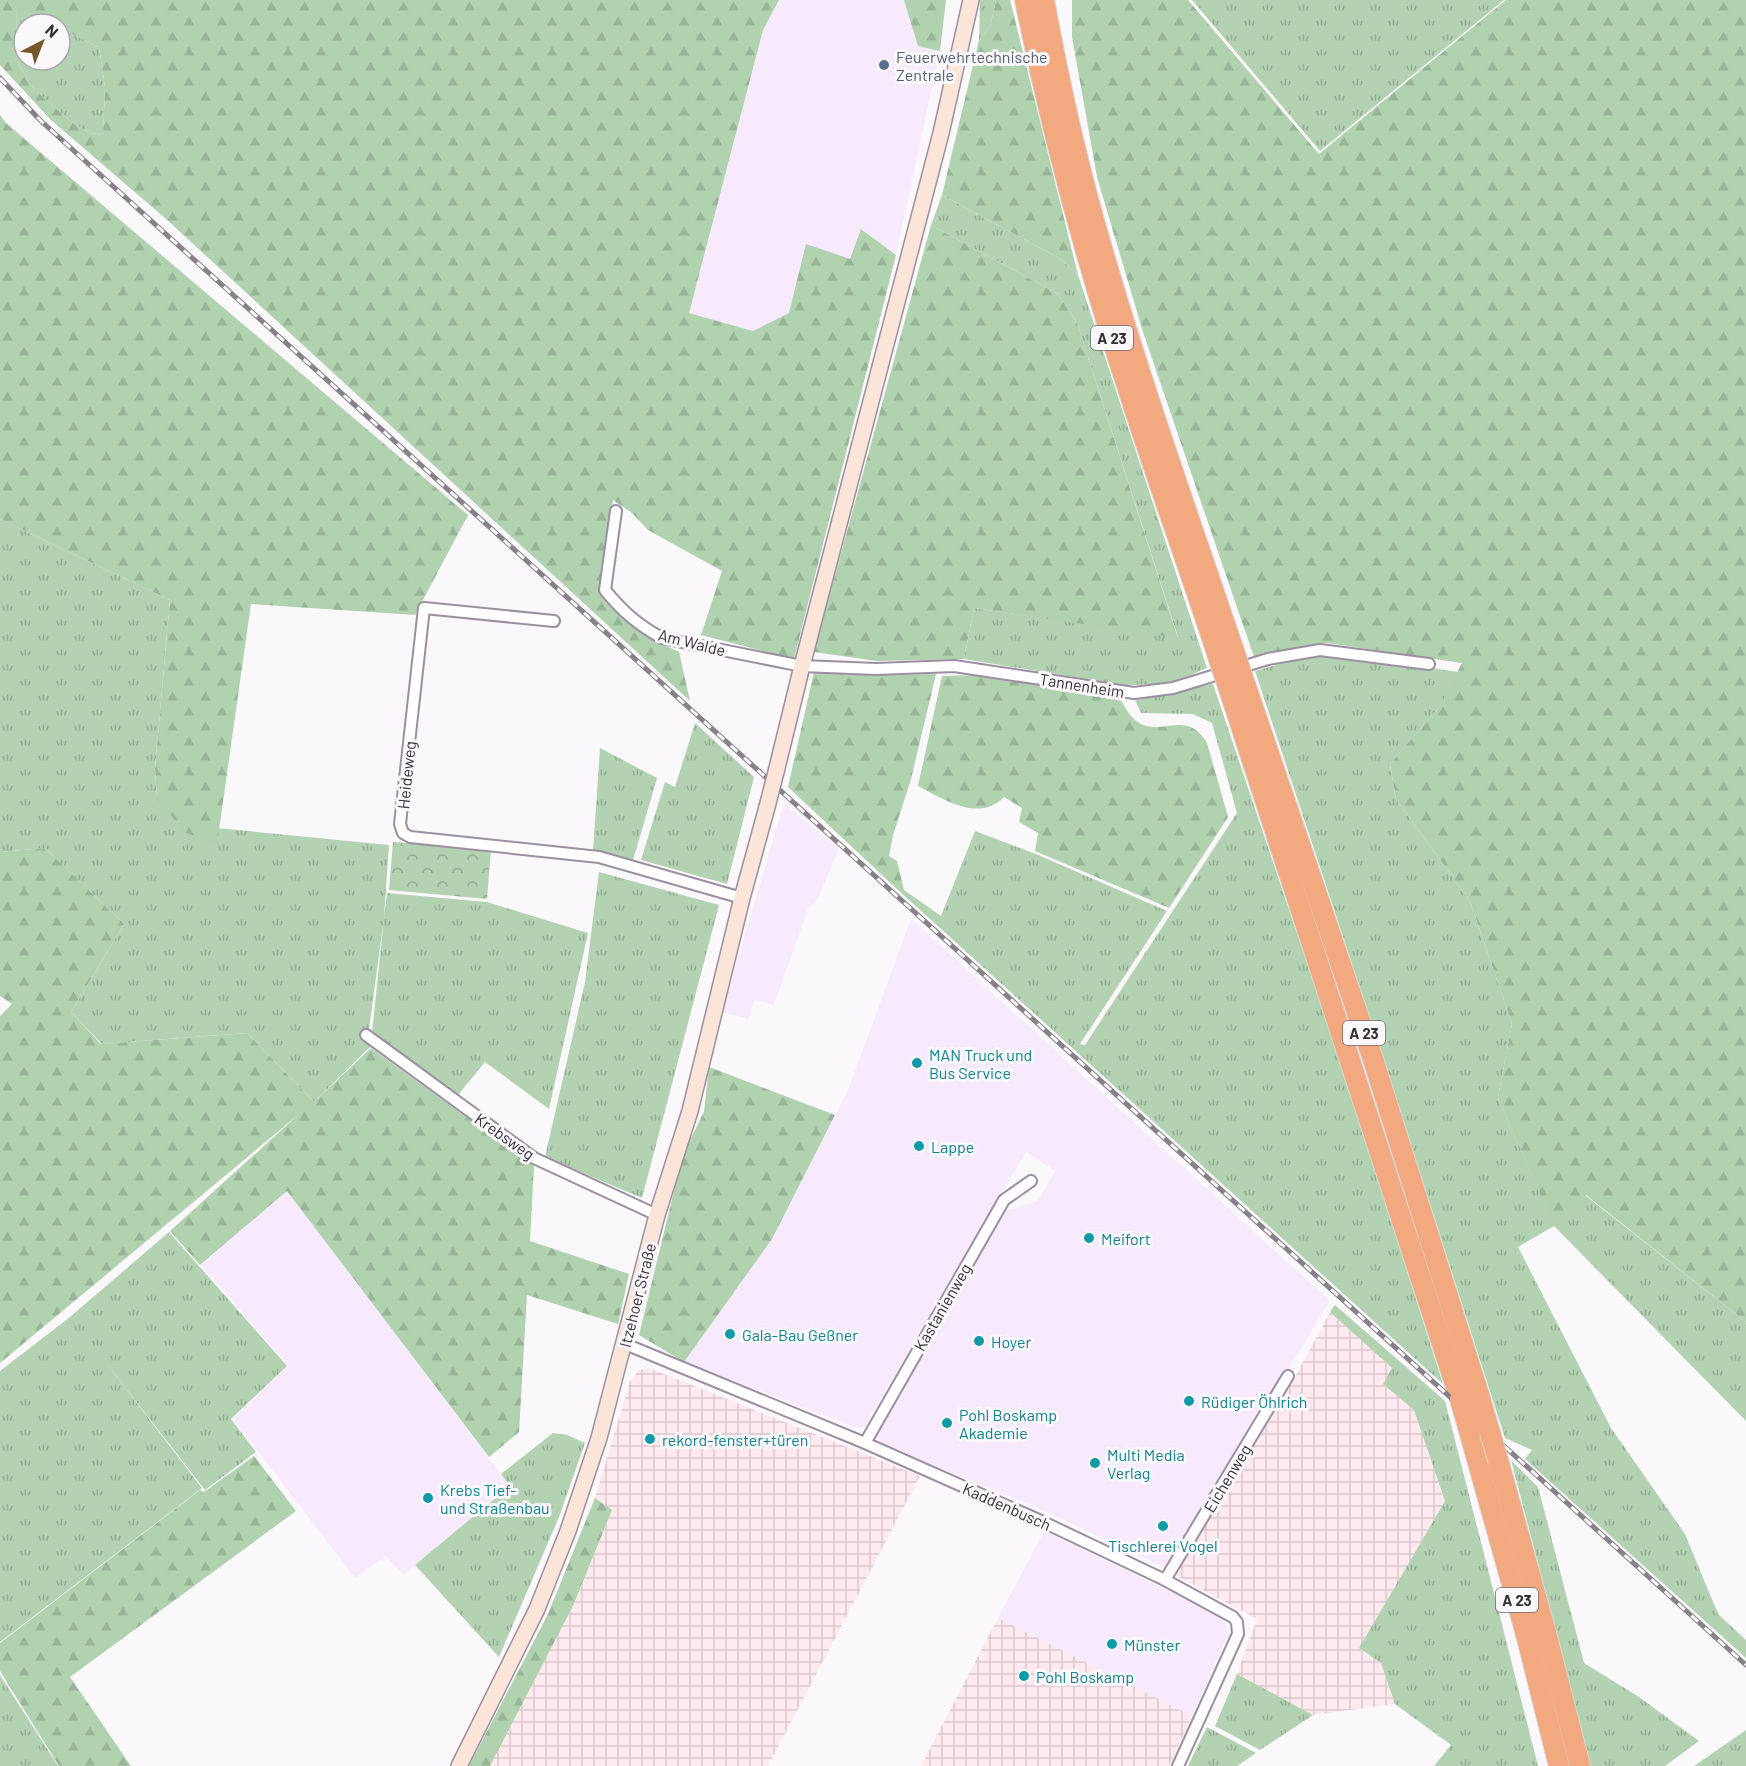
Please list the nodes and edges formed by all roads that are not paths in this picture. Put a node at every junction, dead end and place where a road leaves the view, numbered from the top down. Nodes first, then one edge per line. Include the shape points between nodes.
1 (971, 0) edge
2 (1025, 0) edge
3 (1044, 0) edge
4 (1058, 0) edge
5 (1056, 64) junction
6 (616, 511) dead end
7 (554, 621) dead end
8 (1429, 664) dead end
9 (802, 666) junction
10 (1232, 672) junction
11 (742, 898) junction
12 (366, 1035) dead end
13 (1031, 1181) dead end
14 (657, 1215) junction
15 (625, 1344) junction
16 (1288, 1376) dead end
17 (1469, 1397) junction
18 (865, 1443) junction
19 (1165, 1580) junction
20 (459, 1766) edge
21 (1178, 1766) edge
22 (1559, 1766) edge
23 (1580, 1766) edge

1 - 9 main road, Itzehoer Straße via 941,133
2 - 10 highway, A 23 via 1070,199 1103,312
3 - 5 highway, A 23
4 - 5 highway
5 - 10 highway, A 23 via 1087,194
6 - 9 street, Am Walde via 605,590 641,627 662,638
7 - 11 street, Heideweg via 424,608 400,825 403,833 410,837 598,857
8 - 9 street, Tannenheim via 1320,650 1268,659 1173,688 1134,693 954,666
9 - 11 main road, Itzehoer Straße, bridge
10 - 17 highway, A 23
11 - 14 main road, Itzehoer Straße via 690,1111
12 - 14 street, Krebsweg via 534,1158
13 - 18 street, Kastanienweg via 1004,1200
14 - 15 main road, Itzehoer Straße
15 - 18 street, Kaddenbusch
15 - 20 main road, Itzehoer Straße via 564,1541 537,1609
16 - 19 street, Eichenweg
17 - 22 highway, A 23, bridge via 1470,1434
17 - 23 highway, A 23, bridge via 1498,1460
18 - 19 street, Kaddenbusch
19 - 21 street, Kaddenbusch via 1233,1617 1238,1628

